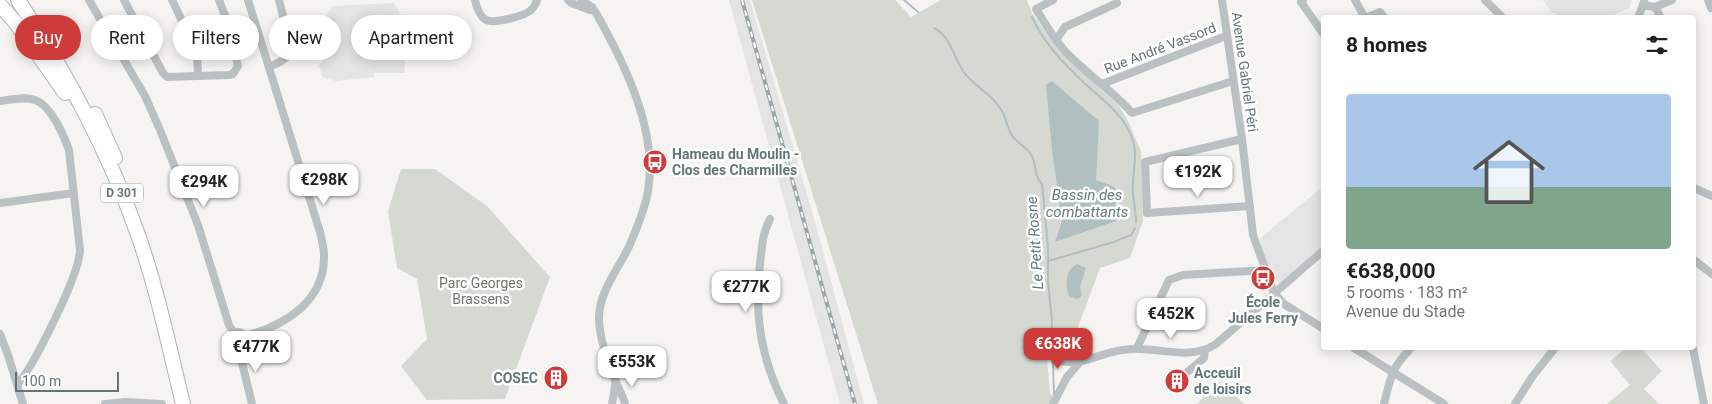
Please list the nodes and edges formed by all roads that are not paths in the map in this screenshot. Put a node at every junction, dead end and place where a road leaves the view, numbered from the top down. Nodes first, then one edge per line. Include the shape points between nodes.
1 (18, 0) edge
2 (28, 0) edge
3 (89, 0) edge
4 (124, 0) edge
5 (172, 0) edge
6 (219, 0) edge
7 (248, 0) edge
8 (279, 0) edge
9 (475, 0) edge
10 (537, 0) edge
11 (568, 0) edge
12 (581, 0) edge
13 (1053, 0) edge
14 (1222, 0) edge
15 (1303, 0) edge
16 (1355, 0) edge
17 (1485, 0) edge
18 (1672, 0) edge
19 (1708, 0) edge
20 (1644, 2) edge
21 (1117, 4) dead end
22 (0, 5) edge
23 (1655, 7) junction
24 (1711, 8) edge
25 (596, 13) junction
26 (283, 15) edge
27 (1363, 15) edge
28 (1500, 15) edge
29 (1639, 15) edge
30 (1659, 15) edge
31 (1321, 31) edge
32 (1226, 36) junction
33 (1056, 40) junction
34 (283, 60) edge
35 (269, 66) junction
36 (198, 75) junction
37 (1233, 81) junction
38 (1102, 84) junction
39 (0, 101) edge
40 (1242, 139) junction
41 (115, 179) junction
42 (1696, 189) edge
43 (74, 193) junction
44 (1712, 196) edge
45 (0, 203) edge
46 (1250, 206) junction
47 (770, 219) dead end
48 (1321, 253) edge
49 (1696, 262) edge
50 (1266, 270) junction
51 (1712, 274) edge
52 (1274, 293) junction
53 (1321, 326) edge
54 (234, 333) junction
55 (0, 334) edge
56 (245, 336) junction
57 (238, 346) junction
58 (1137, 348) junction
59 (1205, 350) junction
60 (1357, 350) edge
61 (1409, 350) edge
62 (1553, 350) edge
63 (1693, 350) edge
64 (1056, 361) dead end
65 (1080, 362) junction
66 (1392, 372) junction
67 (1185, 374) dead end
68 (616, 381) junction
69 (18, 384) junction
70 (23, 404) edge
71 (105, 404) edge
72 (162, 404) edge
73 (183, 404) edge
74 (192, 404) edge
75 (252, 404) edge
76 (612, 404) edge
77 (625, 404) edge
78 (784, 404) edge
79 (1053, 404) edge
80 (1384, 404) edge
81 (1444, 404) edge
82 (1515, 404) edge
83 (1704, 404) edge

1 - 41 highway, D 301 via 77,98
2 - 74 highway, D 301 via 71,69 106,136 162,284
3 - 54 street via 145,96 160,130 191,207 228,325
4 - 36 street via 163,73 167,77
5 - 36 street via 196,52
6 - 36 street via 238,66 229,75
7 - 35 street
8 - 26 street
9 - 10 street via 482,17 492,21 530,12
11 - 25 street
12 - 25 street
13 - 33 street via 1036,9
14 - 32 street, Avenue Gabriel Péri
15 - 31 street via 1301,2
16 - 27 street
17 - 28 street
18 - 23 street
19 - 24 street
20 - 23 street
20 - 29 street
21 - 33 street via 1065,28
22 - 41 highway via 66,95
23 - 30 street
25 - 68 street via 620,55 633,89 645,130 649,163 648,191 641,220 600,305 601,334
32 - 37 street, Avenue Gabriel Péri
32 - 38 street, Rue André Vassord
33 - 38 street
34 - 35 street
35 - 56 street via 320,232 324,255 315,292 298,312 280,324
37 - 38 street via 1132,113
37 - 40 street, Avenue Gabriel Péri
39 - 43 street via 28,98 42,104 65,137
40 - 46 street, Avenue Gabriel Péri
40 - 46 street via 1146,162 1147,213
41 - 73 highway, D 301 via 137,232 155,289
42 - 44 street
43 - 45 street
43 - 69 street via 80,250 78,264 55,317
46 - 50 street, Avenue Gabriel Péri via 1253,235
47 - 78 street via 763,233 758,316 764,356
48 - 52 street
49 - 51 street
50 - 52 street, Avenue Gabriel Péri
50 - 58 street via 1183,275 1169,280
52 - 53 street, Avenue Gabriel Péri via 1284,304
52 - 59 street
54 - 56 street via 240,332
54 - 57 street via 231,342
55 - 69 street
56 - 57 street via 244,343
57 - 75 street
58 - 59 street via 1192,353
58 - 65 street via 1110,352
59 - 67 street via 1204,358
60 - 66 street
61 - 66 street
62 - 82 street
63 - 83 street
64 - 65 street
65 - 79 street via 1067,376
66 - 80 street
66 - 81 street
68 - 76 street
68 - 77 street
69 - 70 street
71 - 72 street

